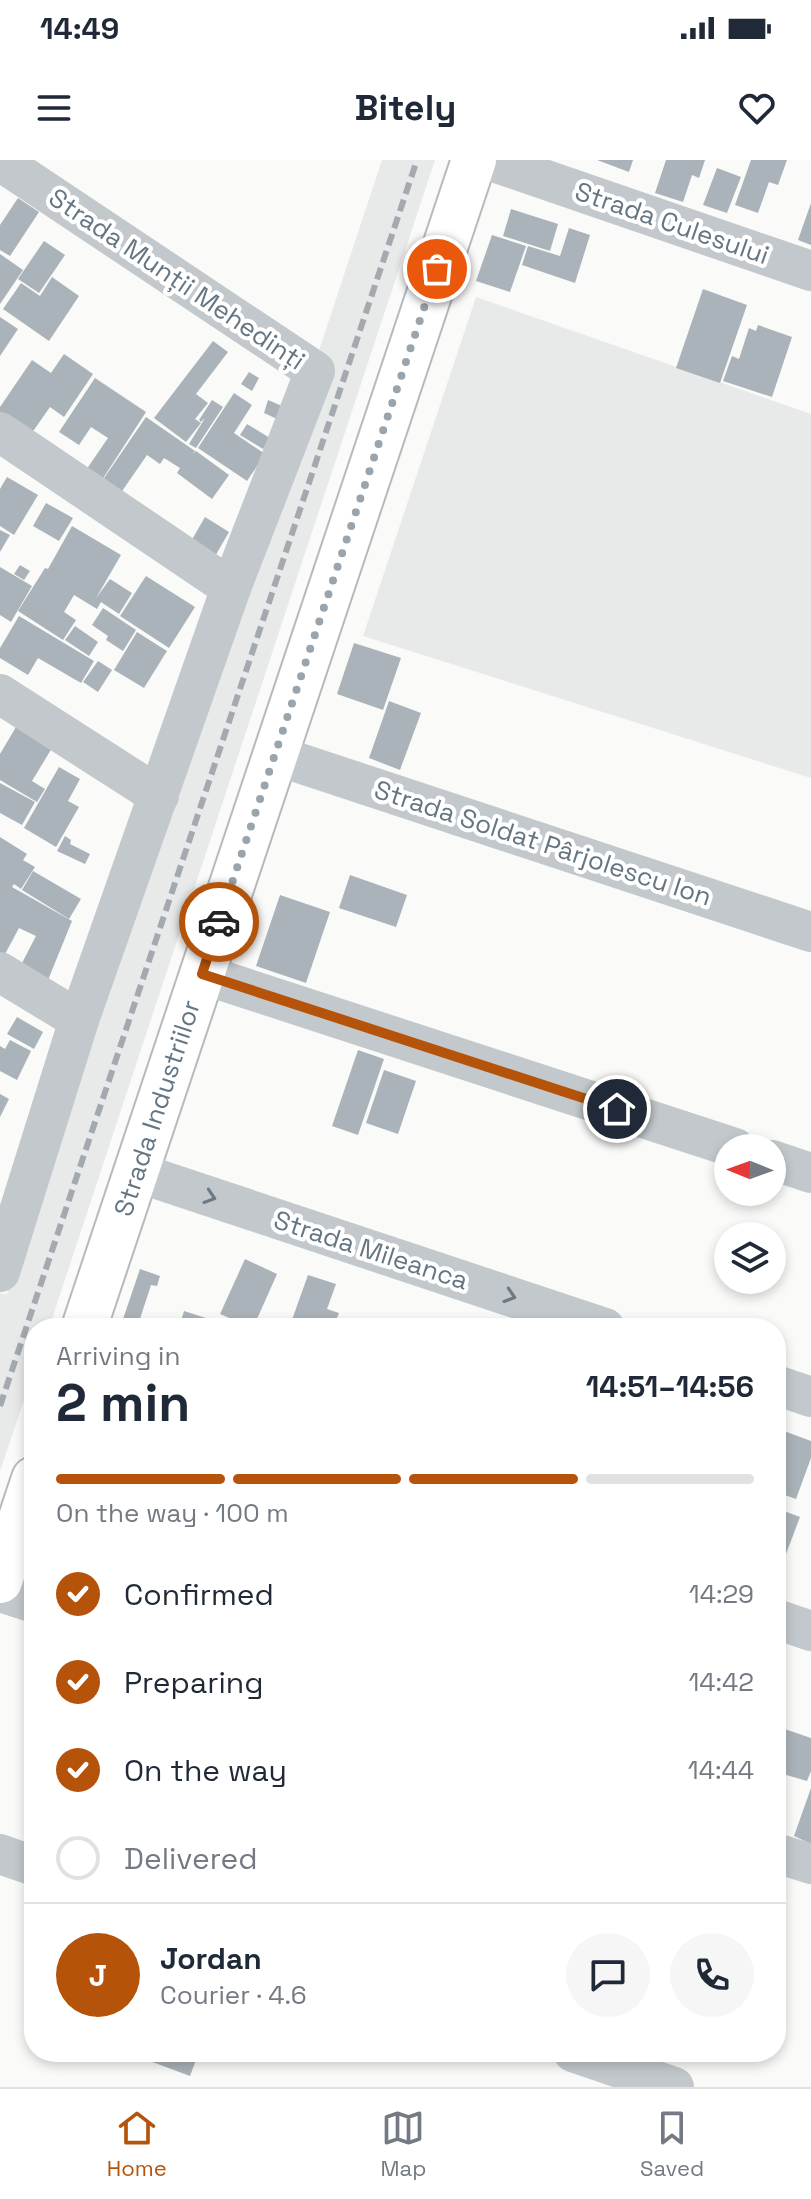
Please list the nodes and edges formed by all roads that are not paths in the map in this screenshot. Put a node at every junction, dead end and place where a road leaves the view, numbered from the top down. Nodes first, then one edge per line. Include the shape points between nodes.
1 (474, 160) edge
2 (488, 160) edge
3 (0, 161) edge
4 (811, 271) edge
5 (0, 432) edge
6 (231, 588) junction
7 (0, 694) edge
8 (275, 755) junction
9 (159, 796) junction
10 (811, 932) edge
11 (0, 972) edge
12 (202, 974) junction
13 (79, 1020) junction
14 (714, 1141) edge
15 (786, 1165) edge
16 (136, 1172) junction
17 (811, 1173) edge
18 (1, 1267) edge
19 (87, 1318) edge
20 (575, 1318) edge
21 (786, 1388) edge
22 (811, 1397) edge
23 (24, 1509) edge
24 (0, 1581) edge
25 (0, 1592) edge
26 (24, 1600) edge
27 (786, 1622) edge
28 (811, 1631) edge
29 (0, 1854) edge
30 (786, 1856) edge
31 (24, 1862) edge
32 (811, 1864) edge
33 (602, 2062) edge
34 (674, 2087) edge

1 - 8 main road, Strada Industriilor
2 - 4 street, Strada Culesului
3 - 6 street, Strada Munții Mehedinți via 315,371
5 - 6 street
6 - 9 street
7 - 9 street
8 - 10 street, Strada Soldat Pârjolescu Ion
8 - 12 main road, Strada Industriilor
9 - 13 street
11 - 13 street
12 - 14 street
12 - 16 main road, Strada Industriilor
13 - 18 street
15 - 17 street
16 - 19 main road, Strada Industriilor
16 -> 20 street, Strada Mileanca
21 - 22 street
23 - 24 main road
25 - 26 street
27 - 28 street
29 - 31 street
30 - 32 street
33 - 34 street

